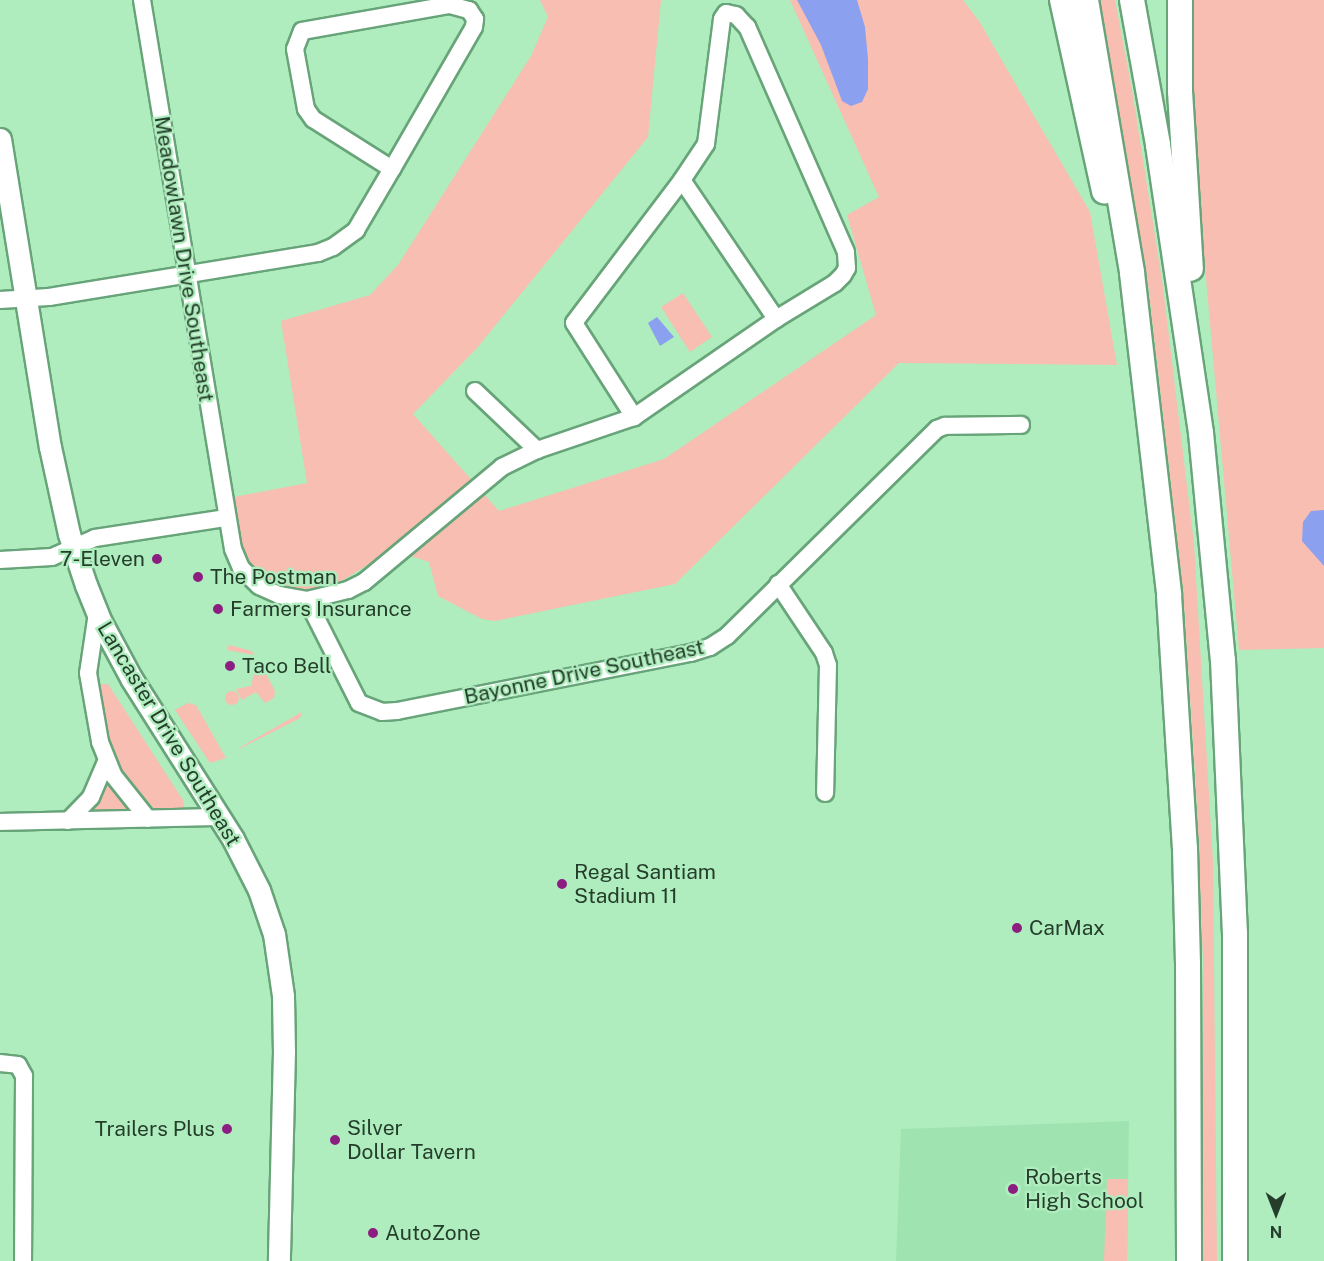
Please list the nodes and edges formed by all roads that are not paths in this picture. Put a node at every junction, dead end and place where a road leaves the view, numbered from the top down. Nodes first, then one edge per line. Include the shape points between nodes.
1 (142, 0) edge
2 (1062, 0) edge
3 (1086, 0) edge
4 (1132, 0) edge
5 (1180, 0) edge
6 (0, 138) edge
7 (392, 169) junction
8 (682, 180) junction
9 (187, 275) junction
10 (26, 299) junction
11 (0, 300) edge
12 (776, 319) junction
13 (1138, 336) junction
14 (475, 391) dead end
15 (634, 417) junction
16 (1020, 424) dead end
17 (1202, 433) junction
18 (537, 450) junction
19 (226, 518) junction
20 (73, 547) junction
21 (0, 560) edge
22 (778, 584) junction
23 (307, 600) junction
24 (97, 613) junction
25 (106, 762) junction
26 (825, 794) dead end
27 (219, 817) junction
28 (148, 819) junction
29 (68, 821) junction
30 (0, 822) edge
31 (0, 1063) edge
32 (23, 1261) edge
33 (279, 1261) edge
34 (1189, 1261) edge
35 (1235, 1261) edge

1 - 9 street, Meadowlawn Drive Southeast
2 - 13 highway via 1120,277
3 - 13 highway via 1132,273
4 - 17 highway
5 - 17 highway via 1180,91
6 - 10 main road, Lancaster Drive Southeast
7 - 7 street via 313,119 306,109 295,49 298,38 302,31 332,24 450,5 469,10 475,19 474,27
7 - 9 street via 356,230 333,247 318,253
8 - 12 street
8 - 12 street via 706,144 723,19 731,12 747,27 848,261 848,268 835,283
8 - 15 street via 574,323
9 - 10 street
9 - 19 street, Meadowlawn Drive Southeast
10 - 11 street
10 - 20 main road, Lancaster Drive Southeast via 50,447
12 - 15 street
13 - 34 highway via 1163,535 1177,710 1188,964
14 - 18 street
15 - 18 street
16 - 22 street, Bayonne Drive Southeast via 937,429
17 - 35 highway via 1223,660 1234,864
18 - 23 street via 502,467 364,582
19 - 20 street via 95,538
19 - 23 street, Meadowlawn Drive Southeast via 234,554 248,577 279,595
20 - 21 street via 52,557
20 - 24 main road, Lancaster Drive Southeast
22 - 23 street, Bayonne Drive Southeast via 727,636 710,647 382,712 359,703
22 - 26 street via 828,665
24 - 25 street via 88,673
24 - 27 main road, Lancaster Drive Southeast via 132,678
25 - 28 street
25 - 29 street via 91,797
27 - 28 street
27 - 33 main road, Lancaster Drive Southeast via 259,890 279,963 284,1051
28 - 29 street
29 - 30 street
31 - 32 street via 12,1063 21,1068 24,1076

